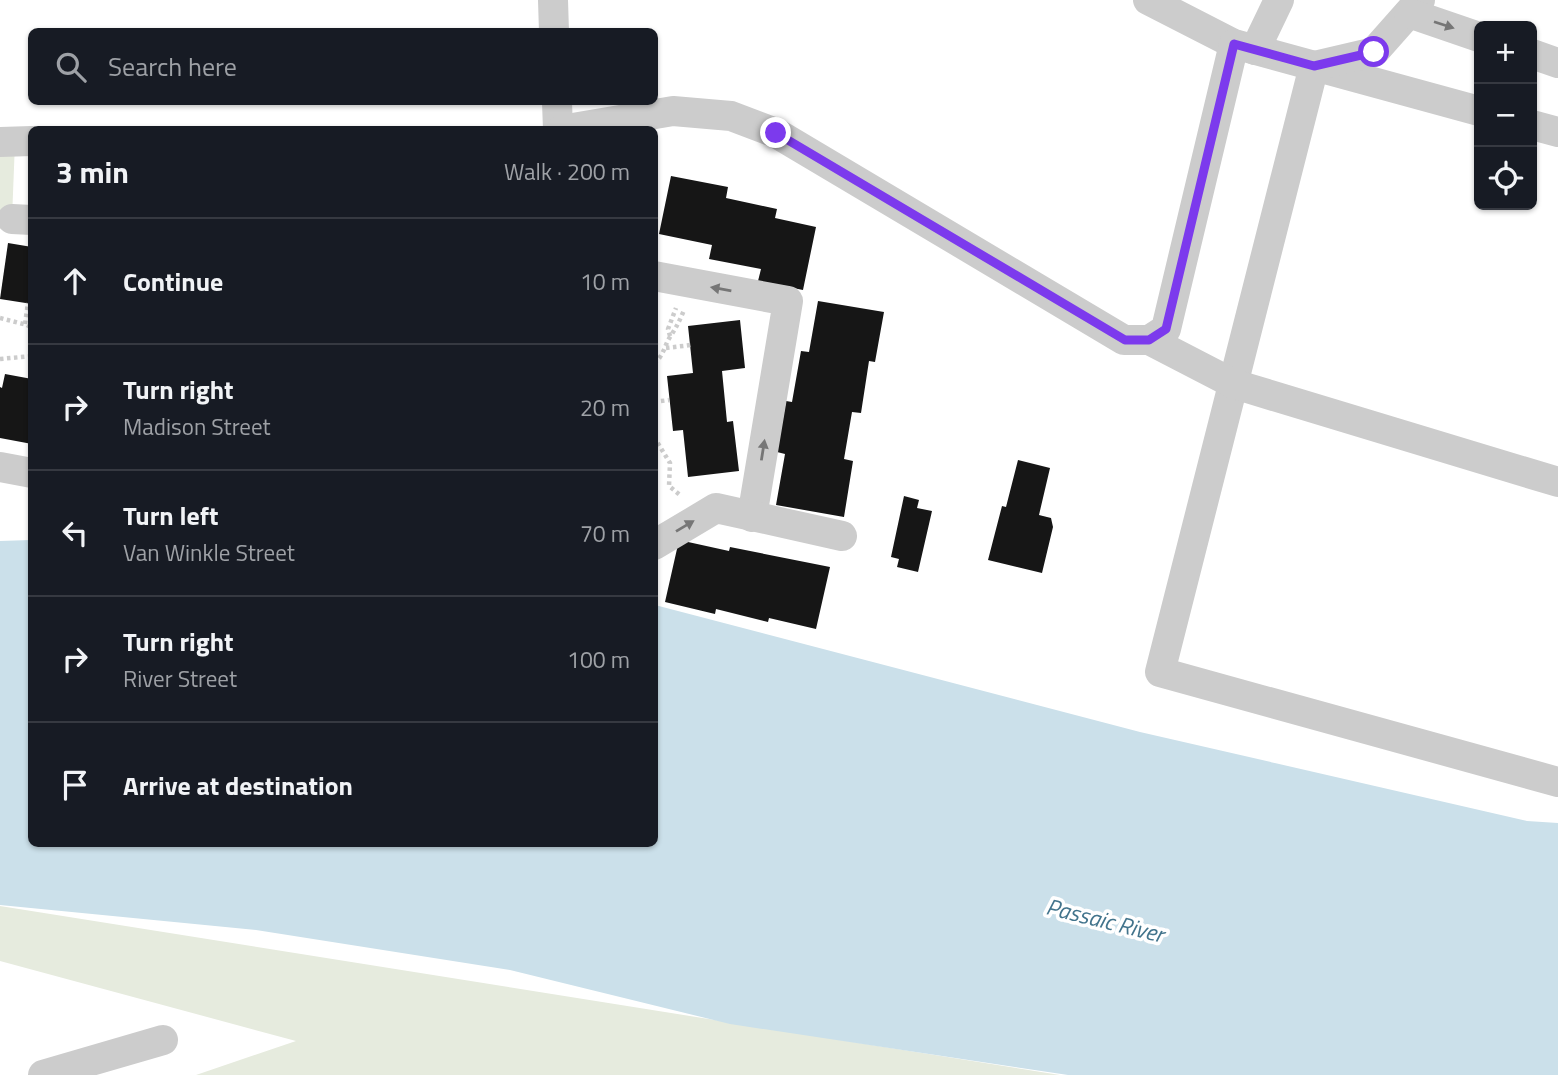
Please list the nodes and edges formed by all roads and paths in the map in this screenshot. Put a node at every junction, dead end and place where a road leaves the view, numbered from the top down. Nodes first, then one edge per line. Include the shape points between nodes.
1 (553, 0) edge
2 (1148, 0) edge
3 (1279, 0) edge
4 (1414, 6) edge
5 (1183, 8) edge
6 (554, 28) edge
7 (1474, 35) edge
8 (1245, 47) junction
9 (1537, 56) edge
10 (1558, 63) edge
11 (1314, 66) junction
12 (557, 105) edge
13 (1474, 110) edge
14 (560, 126) edge
15 (599, 126) edge
16 (1537, 126) edge
17 (1558, 132) edge
18 (28, 141) edge
19 (0, 142) edge
20 (658, 276) edge
21 (678, 302) dead end
22 (687, 302) dead end
23 (28, 303) dead end
24 (0, 318) edge
25 (25, 324) junction
26 (28, 326) edge
27 (1157, 334) junction
28 (670, 335) junction
29 (691, 345) dead end
30 (665, 348) junction
31 (28, 356) edge
32 (0, 359) edge
33 (658, 360) edge
34 (1234, 384) junction
35 (669, 400) dead end
36 (658, 401) edge
37 (658, 445) edge
38 (0, 467) edge
39 (28, 472) edge
40 (1558, 482) edge
41 (680, 495) dead end
42 (752, 517) junction
43 (842, 536) dead end
44 (658, 543) edge
45 (1558, 782) edge
46 (163, 1040) dead end
47 (43, 1075) edge

1 - 6 street
2 - 5 street
3 - 8 street
4 -> 7 street
4 - 11 street via 1374,52
5 - 8 street
8 - 11 street
8 - 27 street
9 - 10 street
11 - 13 street
11 - 34 street
12 - 14 street
15 - 27 street via 673,111 731,116 776,133 1125,340
16 - 17 street
18 - 19 street
42 -> 20 street via 788,301
21 - 28 path
22 - 28 path
23 - 25 path
24 - 25 path
25 - 26 path
27 - 34 street
28 - 30 path
29 - 30 path
30 - 33 path
31 - 32 path
34 - 40 street
34 - 45 street via 1160,672
35 - 36 path
37 - 41 path via 670,463 669,486
38 - 39 street
42 - 43 street
44 -> 42 street via 716,508
46 - 47 street

